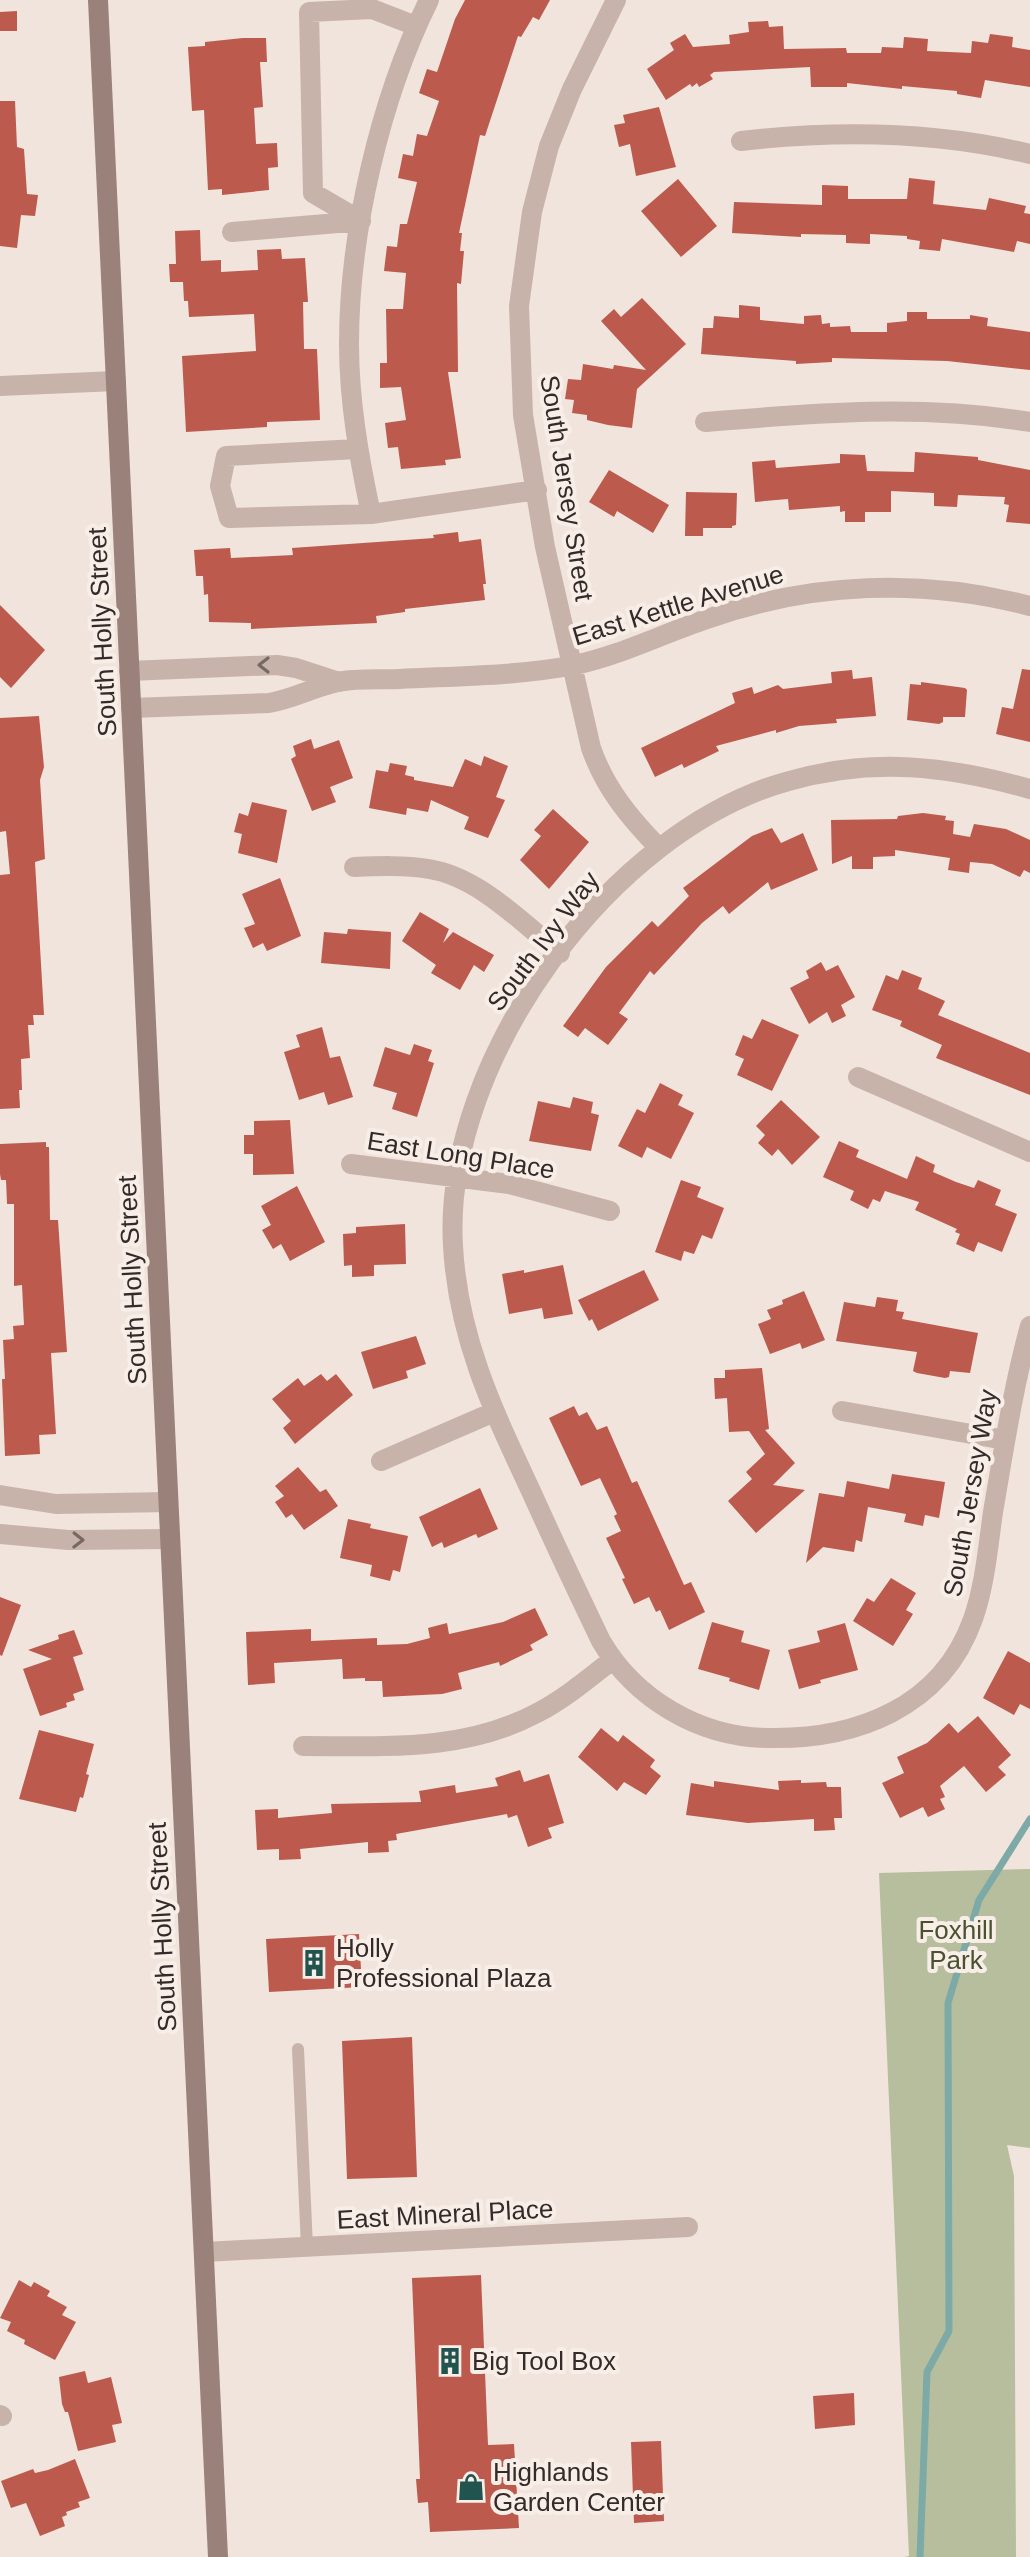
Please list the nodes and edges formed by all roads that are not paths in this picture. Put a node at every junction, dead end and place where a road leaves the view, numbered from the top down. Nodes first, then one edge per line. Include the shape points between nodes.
1 (98, 0) edge
2 (429, 0) edge
3 (616, 0) edge
4 (416, 26) junction
5 (741, 141) dead end
6 (1030, 154) edge
7 (361, 221) junction
8 (232, 232) dead end
9 (116, 381) junction
10 (0, 386) edge
11 (705, 422) dead end
12 (1030, 422) edge
13 (357, 449) junction
14 (537, 490) junction
15 (371, 514) junction
16 (1030, 606) edge
17 (573, 665) junction
18 (129, 671) junction
19 (339, 682) junction
20 (131, 708) junction
21 (1030, 789) edge
22 (658, 847) junction
23 (354, 867) dead end
24 (560, 953) junction
25 (858, 1077) dead end
26 (1030, 1152) edge
27 (351, 1164) dead end
28 (458, 1178) junction
29 (610, 1211) dead end
30 (1030, 1326) edge
31 (842, 1411) dead end
32 (494, 1412) junction
33 (1005, 1440) junction
34 (381, 1461) dead end
35 (0, 1495) edge
36 (168, 1502) junction
37 (0, 1534) edge
38 (170, 1539) junction
39 (612, 1660) junction
40 (303, 1746) dead end
41 (298, 2049) dead end
42 (688, 2227) dead end
43 (307, 2247) junction
44 (204, 2252) junction
45 (218, 2557) edge

1 - 9 main road, South Holly Street
2 - 4 street
3 - 14 street, South Jersey Street via 549,146 532,212 519,306 522,400
4 - 7 street via 382,126
4 - 7 street via 372,9 309,12 313,193
5 - 6 street via 867,134 958,140
7 - 8 street
7 - 13 street via 349,343
9 - 10 street
9 - 18 main road, South Holly Street
11 - 12 street via 886,410
13 - 15 street
13 - 15 street via 226,456 220,486 229,518
14 - 15 street
14 - 17 street, South Jersey Street
16 - 17 street, East Kettle Avenue via 937,589 817,593 741,608
17 - 19 street, East Kettle Avenue
17 - 22 street, South Jersey Street via 597,766 618,802
19 -> 18 street, East Kettle Avenue via 277,665
18 - 20 main road, South Holly Street
19 - 20 street, East Kettle Avenue via 269,703
20 - 36 main road, South Holly Street
21 - 22 street, South Ivy Way via 912,766 819,773 724,805
22 - 24 street, South Ivy Way via 607,894
23 - 24 street via 431,869 453,876
24 - 28 street, South Ivy Way via 494,1058 472,1113
25 - 26 street
27 - 28 street, East Long Place
28 - 29 street, East Long Place via 521,1186
28 - 32 street, South Ivy Way via 452,1242 459,1300 472,1357
30 - 33 street, South Jersey Way
31 - 33 street
32 - 34 street
32 - 39 street, South Ivy Way
33 - 39 street, South Jersey Way via 972,1620 944,1669 899,1710 834,1734 783,1739 728,1734 671,1711
35 - 36 street via 56,1504
36 - 38 main road, South Holly Street
37 -> 38 street
38 - 44 main road, South Holly Street
39 - 40 street via 537,1713 482,1736 429,1745
41 - 43 lane
42 - 43 street, East Mineral Place
43 - 44 street, East Mineral Place
44 - 45 main road, South Holly Street

